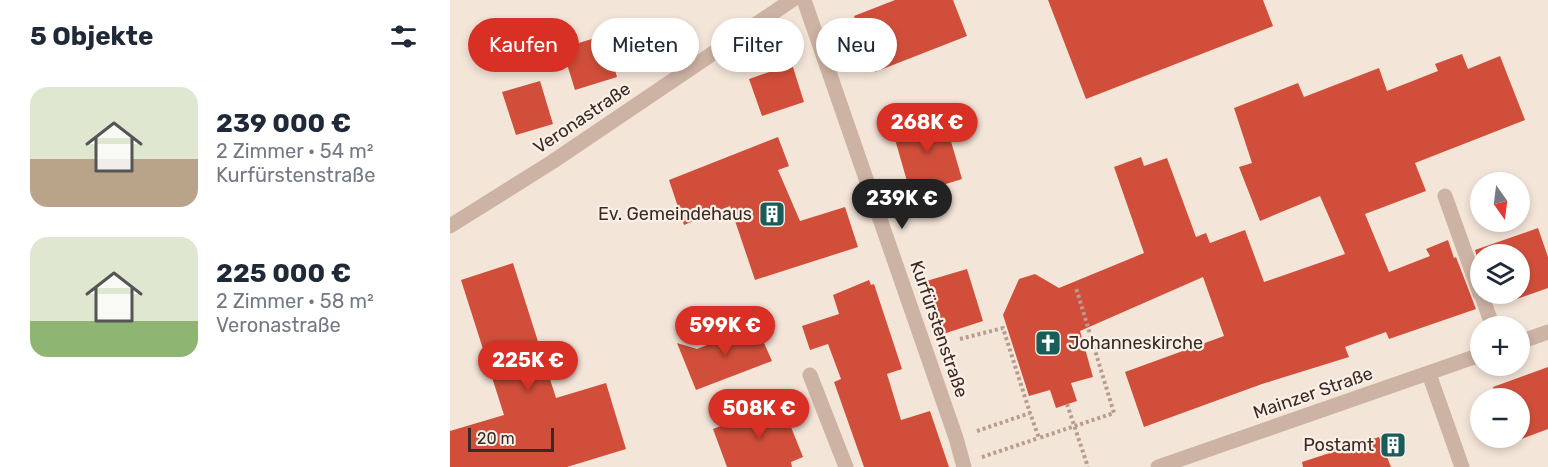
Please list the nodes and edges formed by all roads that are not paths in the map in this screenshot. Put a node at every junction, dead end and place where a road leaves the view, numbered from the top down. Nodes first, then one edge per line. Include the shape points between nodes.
1 (792, 0) edge
2 (804, 0) edge
3 (1445, 196) dead end
4 (450, 226) edge
5 (1470, 264) edge
6 (1548, 332) edge
7 (1530, 338) edge
8 (1470, 359) edge
9 (1429, 374) junction
10 (810, 375) dead end
11 (846, 467) edge
12 (964, 467) edge
13 (1158, 467) edge
14 (1462, 467) edge

1 - 4 street, Veronastraße
2 - 12 street, Kurfürstenstraße
3 - 5 street
6 - 7 street
8 - 9 street, Mainzer Straße
9 - 13 street, Mainzer Straße
9 - 14 street
10 - 11 street

